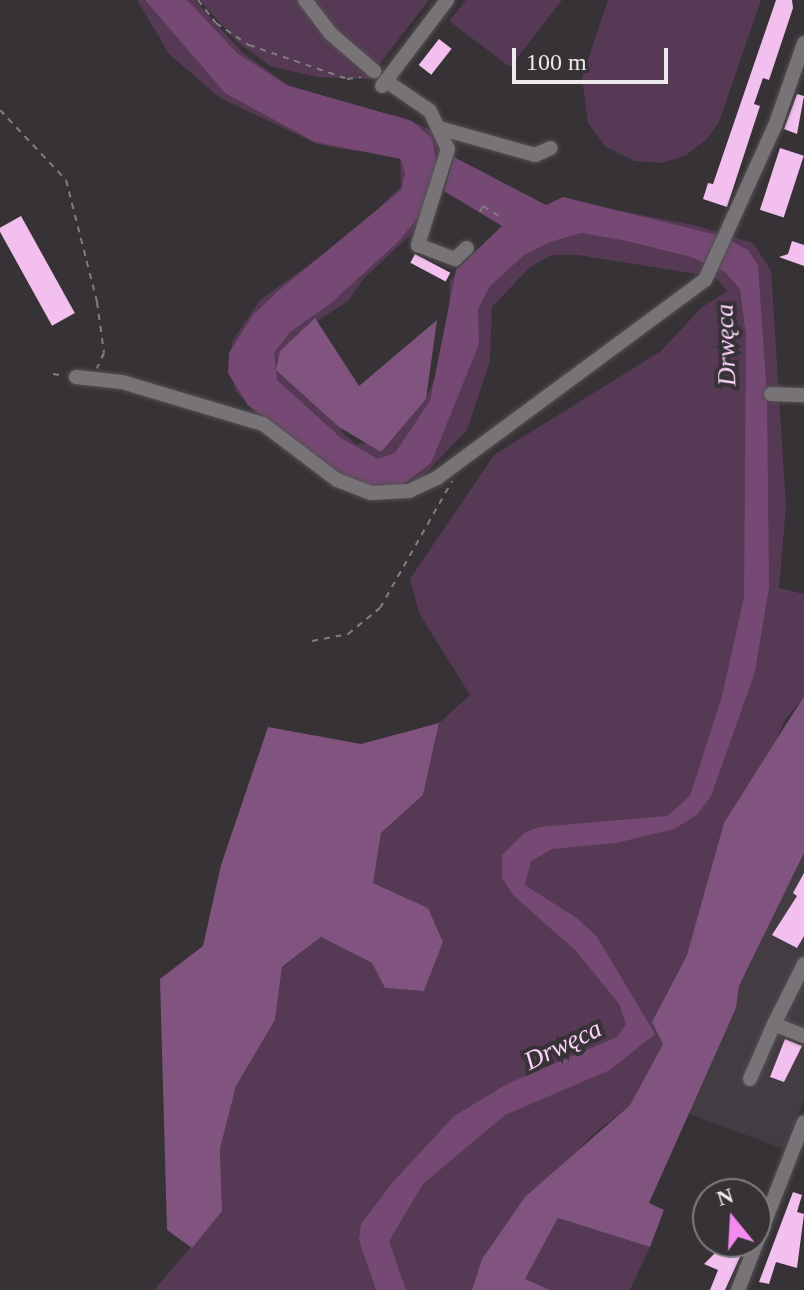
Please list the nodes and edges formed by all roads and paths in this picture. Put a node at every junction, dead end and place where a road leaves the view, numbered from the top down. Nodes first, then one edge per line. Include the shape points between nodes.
1 (198, 0) edge
2 (305, 0) edge
3 (447, 0) edge
4 (804, 43) edge
5 (378, 79) junction
6 (0, 110) edge
7 (439, 128) junction
8 (551, 148) dead end
9 (480, 212) dead end
10 (492, 219) dead end
11 (467, 248) dead end
12 (53, 374) dead end
13 (76, 377) junction
14 (771, 394) dead end
15 (804, 395) edge
16 (460, 461) junction
17 (312, 641) dead end
18 (804, 964) edge
19 (774, 1024) junction
20 (804, 1036) edge
21 (750, 1079) dead end
22 (804, 1122) edge
23 (738, 1290) edge

1 - 5 path via 216,23 249,45 347,79
2 - 5 street
3 - 5 street
4 - 16 street via 775,126 705,280
5 - 7 street via 430,111
6 - 13 path via 66,180 78,211 104,353 95,371
7 - 8 street via 535,155
7 - 11 street via 448,149 418,245 455,259
9 - 10 path via 481,205 497,214
12 - 13 path
13 - 16 street via 122,382 263,424 337,480 371,493 409,491
14 - 15 street
16 - 17 path via 433,519 380,608 348,634
18 - 19 street
19 - 20 street
19 - 21 street
22 - 23 street

